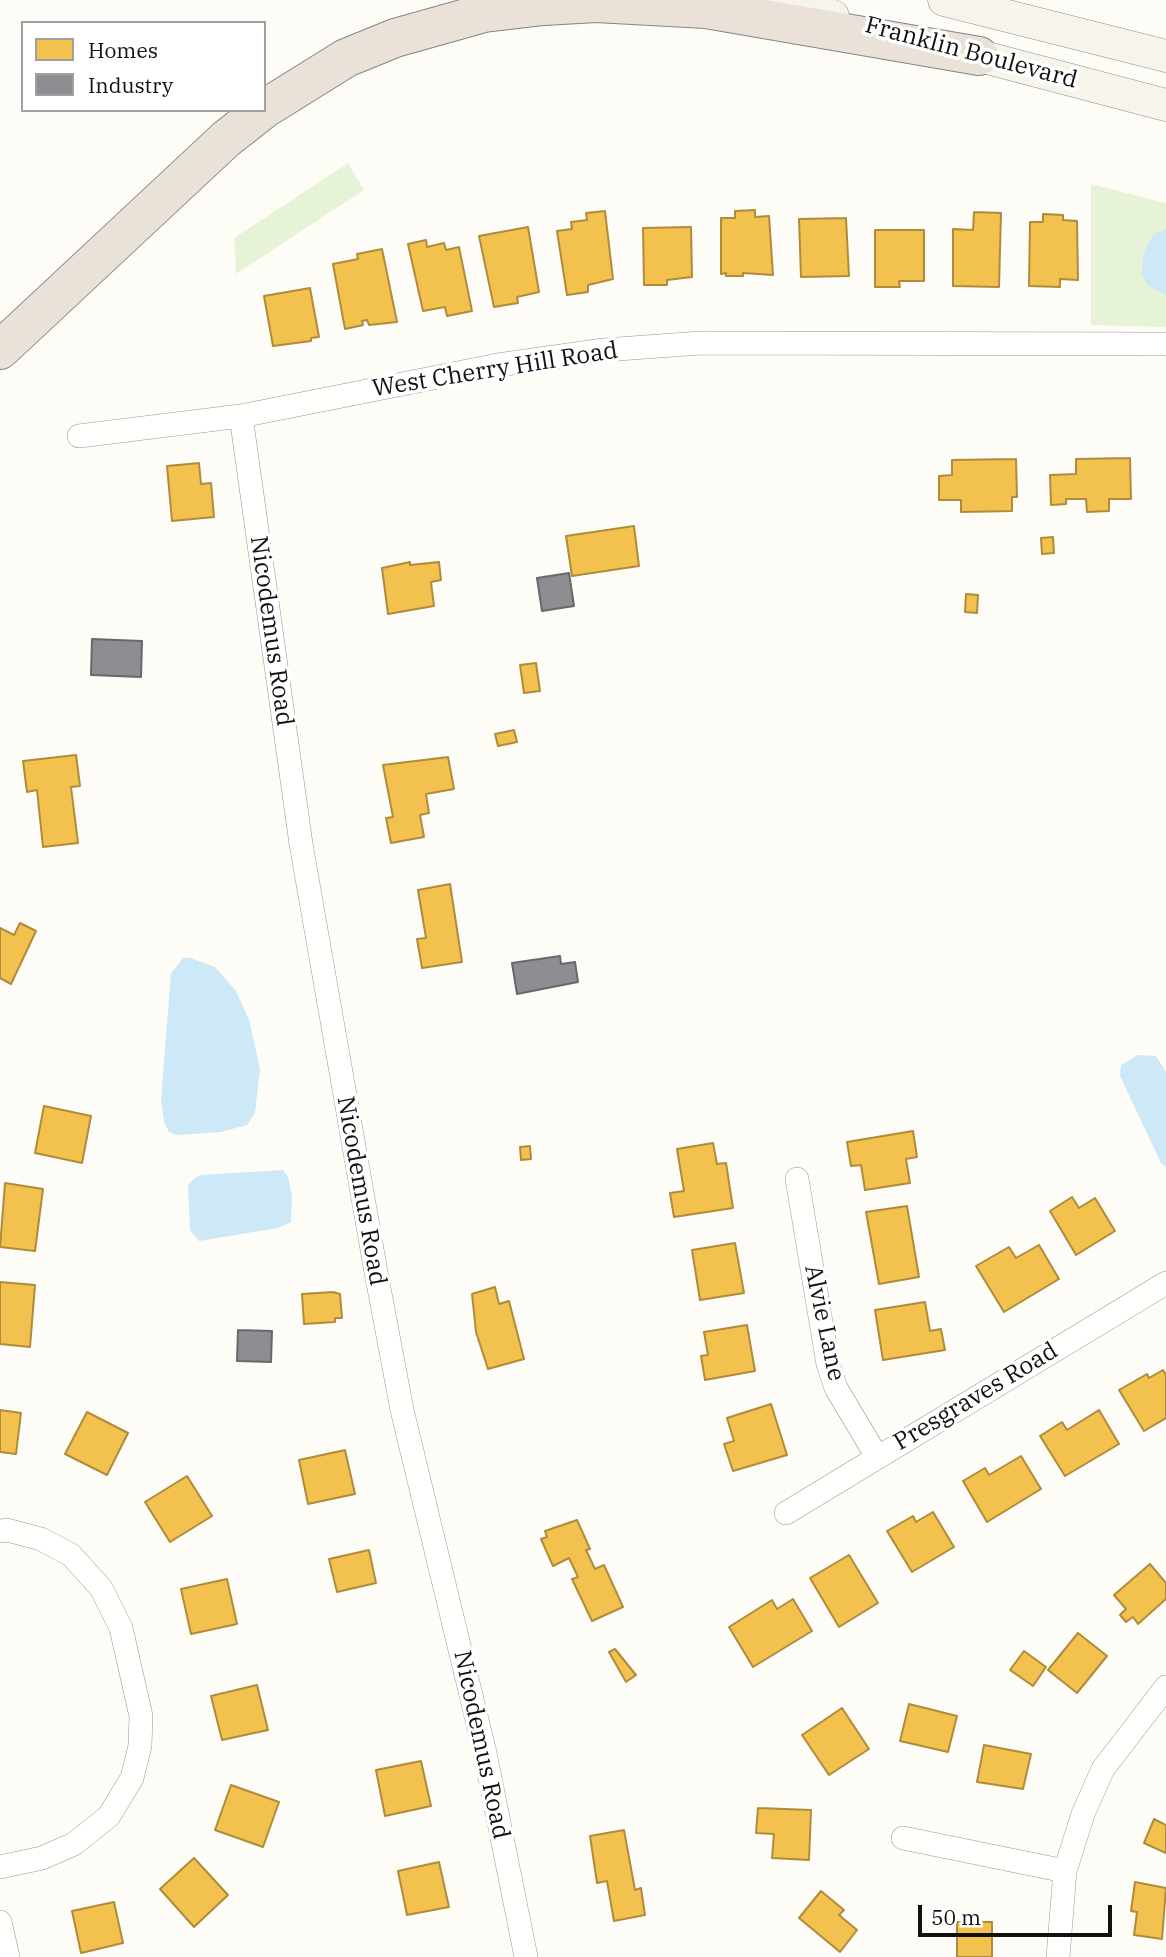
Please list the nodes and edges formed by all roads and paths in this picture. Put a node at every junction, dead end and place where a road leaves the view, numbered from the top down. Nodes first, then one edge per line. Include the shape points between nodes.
1 (777, 0) edge
2 (944, 0) edge
3 (979, 56) junction
4 (1166, 56) edge
5 (1166, 105) edge
6 (266, 109) edge
7 (261, 112) edge
8 (1166, 344) edge
9 (0, 350) edge
10 (241, 416) junction
11 (79, 436) dead end
12 (797, 1179) dead end
13 (1166, 1283) edge
14 (877, 1457) junction
15 (786, 1513) dead end
16 (0, 1531) edge
17 (1166, 1687) edge
18 (903, 1838) dead end
19 (0, 1867) edge
20 (1065, 1871) junction
21 (0, 1922) edge
22 (8, 1957) edge
23 (526, 1957) edge
24 (1058, 1957) edge

1 - 3 main road, Franklin Boulevard
2 - 4 main road, Franklin Boulevard
3 - 5 main road, Franklin Boulevard
3 - 6 highway via 706,9 596,3 544,6 458,19 395,38 346,58
7 - 9 highway via 226,139
8 - 10 street, West Cherry Hill Road via 701,343 604,350 498,365
10 - 11 street, West Cherry Hill Road
10 - 23 street, Nicodemus Road via 301,844 378,1285 402,1410 485,1754
12 - 14 street, Alvie Lane via 828,1364 836,1388
13 - 14 street, Presgraves Road
14 - 15 street, Presgraves Road
16 - 19 street via 41,1539 71,1555 101,1588 121,1628 141,1716 132,1778 109,1816 74,1844 42,1858
17 - 20 street via 1103,1769
18 - 20 street
20 - 24 street
21 - 22 street

